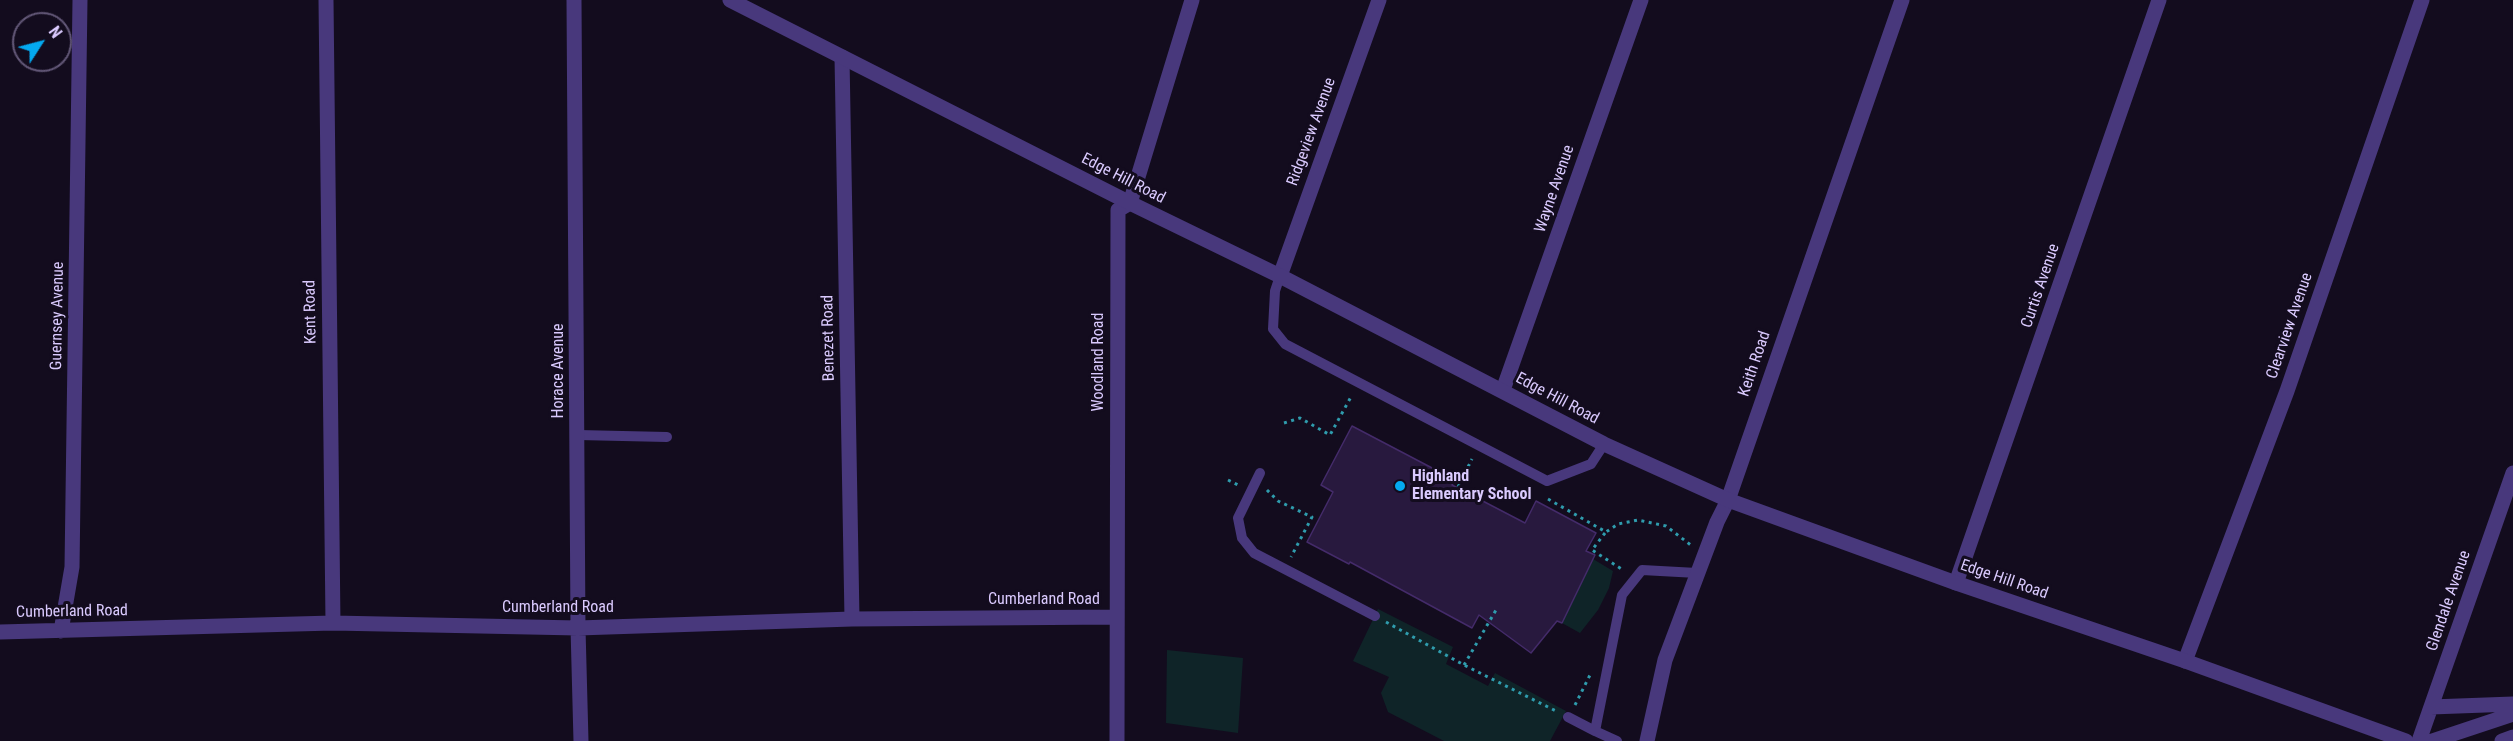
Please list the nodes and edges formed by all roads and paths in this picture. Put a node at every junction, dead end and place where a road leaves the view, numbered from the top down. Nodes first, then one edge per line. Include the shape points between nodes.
1 (80, 0) edge
2 (326, 0) edge
3 (574, 0) edge
4 (730, 0) edge
5 (1192, 0) edge
6 (1379, 0) edge
7 (1641, 0) edge
8 (1902, 0) edge
9 (2159, 0) edge
10 (2422, 0) edge
11 (842, 57) junction
12 (1130, 203) junction
13 (1280, 276) junction
14 (1503, 390) junction
15 (1352, 395) dead end
16 (1284, 423) dead end
17 (578, 435) junction
18 (667, 437) dead end
19 (1604, 444) junction
20 (1472, 459) dead end
21 (1260, 473) dead end
22 (2513, 473) edge
23 (1228, 480) dead end
24 (1243, 487) dead end
25 (1264, 487) dead end
26 (1458, 488) dead end
27 (1548, 499) dead end
28 (1728, 500) junction
29 (1606, 532) junction
30 (1692, 546) dead end
31 (1285, 569) junction
32 (1623, 570) dead end
33 (1697, 573) junction
34 (1956, 583) junction
35 (1496, 610) dead end
36 (1375, 616) joint
37 (1116, 617) junction
38 (852, 619) junction
39 (333, 623) junction
40 (578, 628) junction
41 (61, 631) junction
42 (0, 632) edge
43 (2186, 661) junction
44 (1464, 665) junction
45 (1594, 666) dead end
46 (2513, 704) edge
47 (2431, 707) junction
48 (2513, 714) edge
49 (1568, 717) junction
50 (1595, 731) junction
51 (2513, 737) edge
52 (581, 741) edge
53 (1117, 741) edge
54 (1617, 741) edge
55 (1647, 741) edge
56 (2406, 741) edge
57 (2419, 741) edge
58 (2432, 741) edge
59 (2502, 741) edge

1 - 41 street, Guernsey Avenue via 72,567
2 - 39 street, Kent Road
3 - 17 street, Horace Avenue
4 - 11 street, Edge Hill Road
5 - 12 street, Woodland Road
6 - 13 street, Ridgeview Avenue
7 - 14 street, Wayne Avenue
8 - 28 street, Keith Road
9 - 34 street, Curtis Avenue
10 - 43 street, Clearview Avenue via 2287,392
11 - 12 street, Edge Hill Road
11 - 38 street, Benezet Road
12 - 13 street, Edge Hill Road
12 - 37 street, Woodland Road via 1118,210
13 - 14 street, Edge Hill Road
13 - 19 lane via 1273,329 1285,344 1547,481 1591,464
14 - 19 street, Edge Hill Road
15 - 16 path via 1330,435 1300,418
17 - 18 lane
17 - 40 street, Horace Avenue
19 - 28 street, Edge Hill Road
20 - 26 path
21 - 31 lane via 1238,518 1242,538 1254,553
22 - 47 street, Glendale Avenue
23 - 24 path
25 - 31 path via 1278,501 1312,517
27 - 29 path
28 - 33 street, Keith Road
28 - 34 street, Edge Hill Road
29 - 30 path via 1618,524 1638,520 1666,526
29 - 32 path via 1592,550
31 - 36 lane
33 - 50 lane via 1642,570 1622,595
33 - 55 street, Keith Road via 1665,660
34 - 43 street, Edge Hill Road
35 - 44 path
36 - 44 path
37 - 38 street, Cumberland Road
37 - 53 street, Woodland Road
38 - 40 street, Cumberland Road
39 - 40 street, Cumberland Road
39 - 41 street, Cumberland Road
40 - 52 street, Horace Avenue
41 - 42 street, Cumberland Road
43 - 56 street, Edge Hill Road
44 - 49 path
45 - 49 path
46 - 47 street
47 - 57 street, Glendale Avenue
48 - 58 street
49 - 50 lane
50 - 54 lane
51 - 59 street

